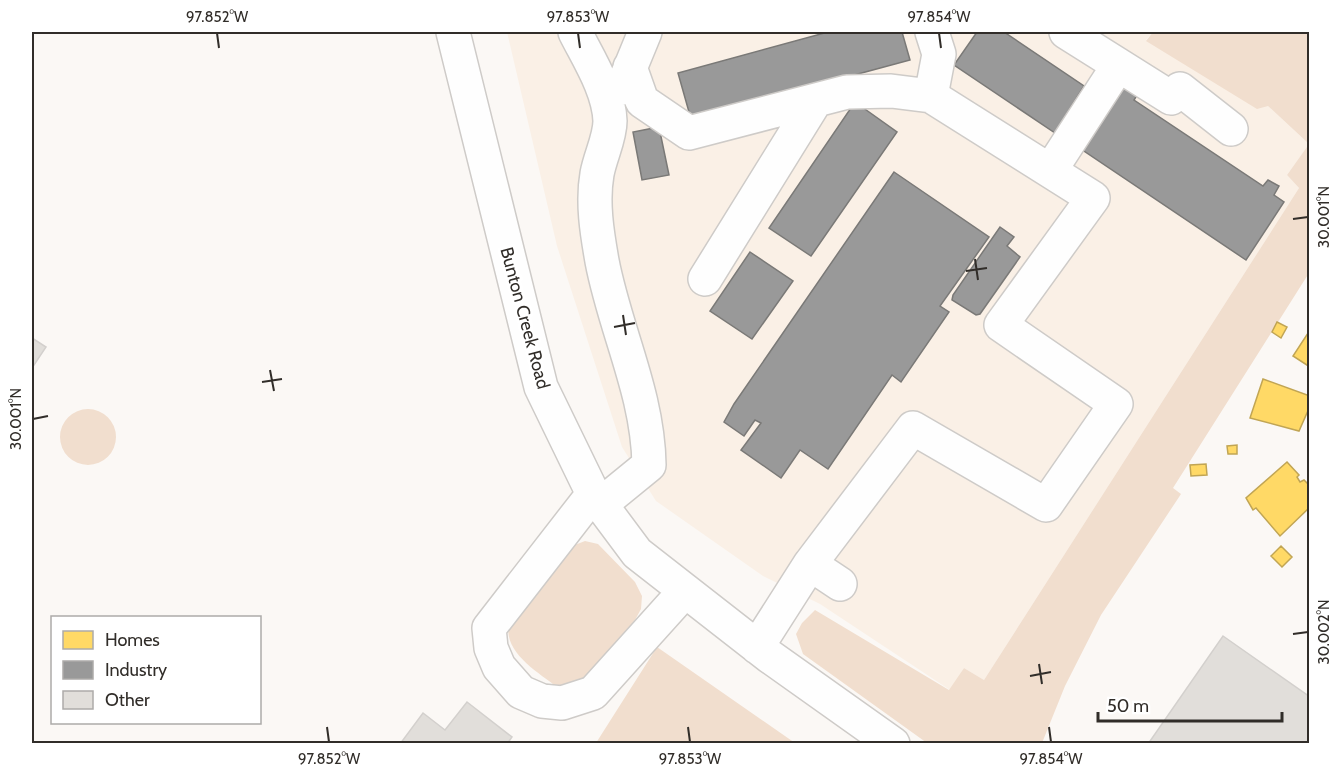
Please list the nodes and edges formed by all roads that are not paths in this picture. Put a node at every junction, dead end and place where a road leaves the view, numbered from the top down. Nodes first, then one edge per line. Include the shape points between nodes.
1 (453, 32) edge
2 (575, 32) edge
3 (645, 32) edge
4 (932, 32) edge
5 (1066, 32) edge
6 (1118, 66) junction
7 (630, 67) junction
8 (931, 96) junction
9 (816, 100) junction
10 (610, 121) junction
11 (1231, 129) dead end
12 (1050, 171) junction
13 (705, 279) dead end
14 (597, 500) junction
15 (810, 564) junction
16 (840, 584) dead end
17 (684, 592) junction
18 (757, 647) junction
19 (893, 744) edge

1 - 14 street, Bunton Creek Road via 541,387
2 - 10 street via 600,82
3 - 7 street
4 - 8 street via 939,54
5 - 6 street
6 - 11 street via 1171,98 1180,89
6 - 12 street
7 - 9 street via 642,101 689,134
7 - 10 street
8 - 9 street via 891,91 847,92
8 - 12 street
9 - 13 street
10 - 14 street via 597,176 596,223 602,263 638,384 649,436 649,465
12 - 15 street via 1093,198 1001,326 1116,404 1046,505 914,428
14 - 17 street, Bunton Creek Road via 637,553
14 - 17 street via 489,628 491,648 499,667 521,692 542,701 562,703 593,693
15 - 16 street
15 - 18 street
17 - 18 street, Bunton Creek Road
18 - 19 street, Bunton Creek Road

